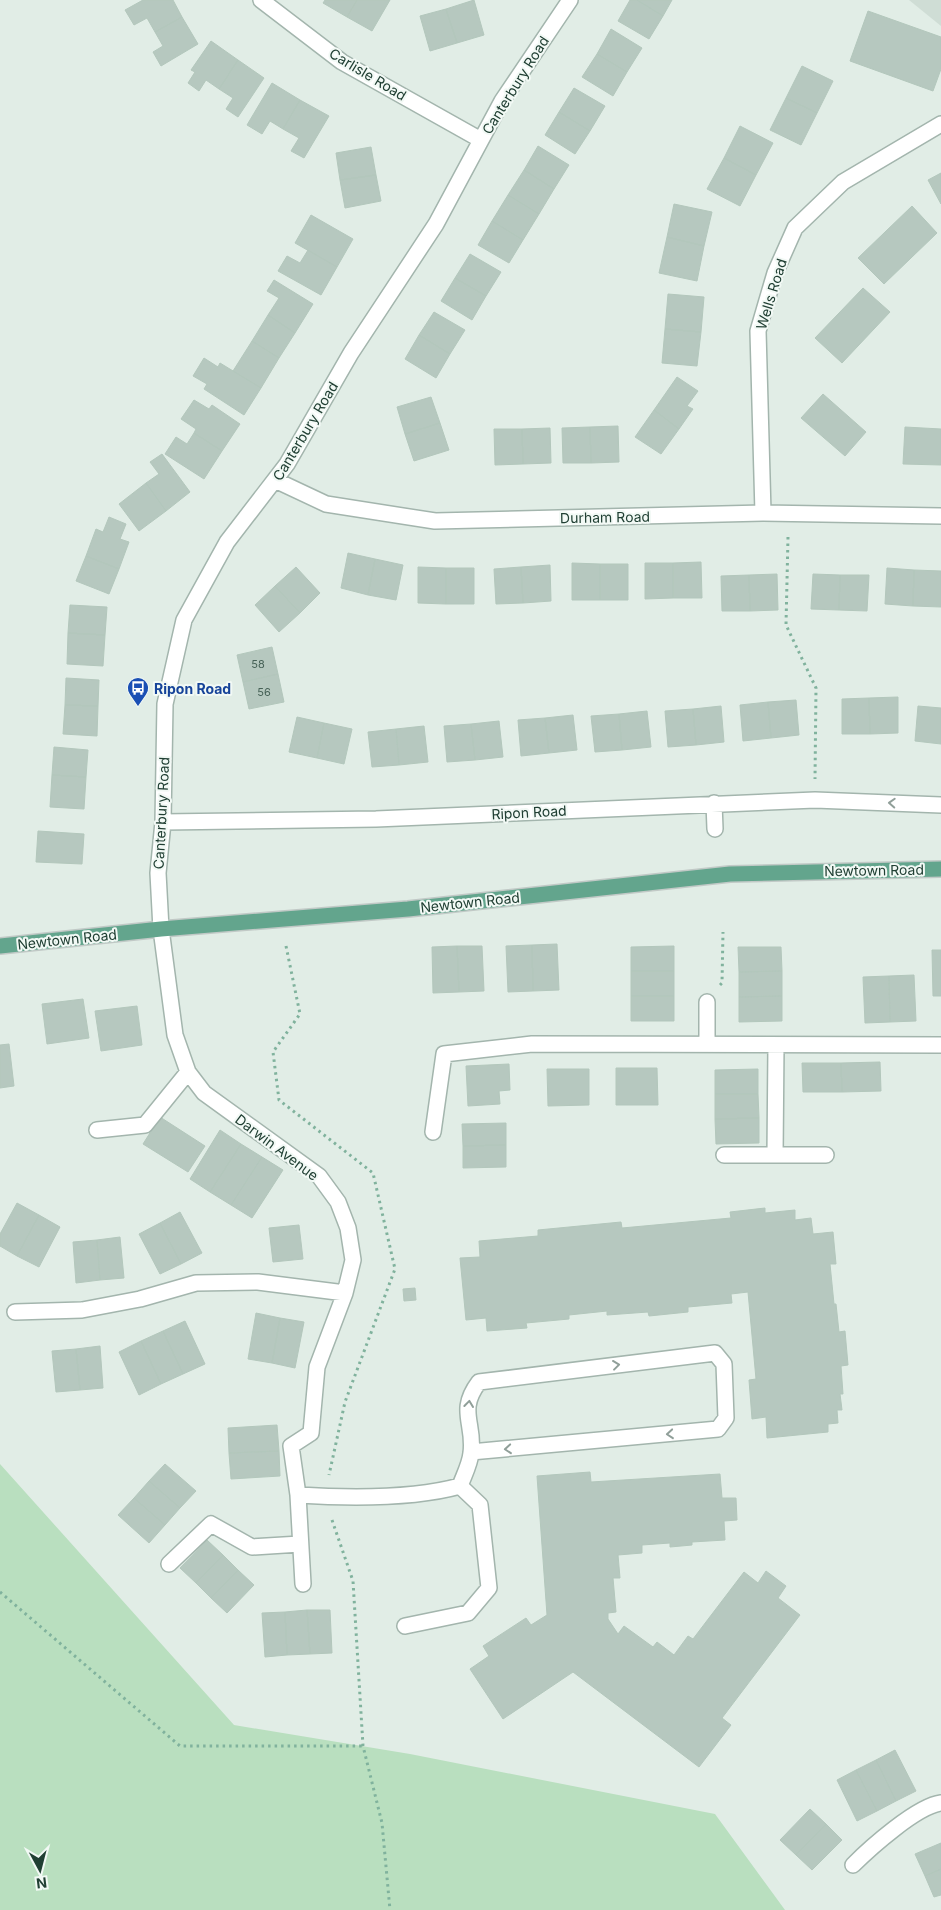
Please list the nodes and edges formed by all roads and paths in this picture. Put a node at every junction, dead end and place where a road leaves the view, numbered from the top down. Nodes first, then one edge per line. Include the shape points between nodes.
1 (261, 0) edge
2 (570, 0) edge
3 (941, 124) edge
4 (481, 140) junction
5 (275, 480) junction
6 (762, 513) junction
7 (788, 514) junction
8 (941, 516) edge
9 (815, 800) junction
10 (714, 803) junction
11 (941, 805) edge
12 (163, 822) junction
13 (715, 829) dead end
14 (941, 869) edge
15 (161, 929) junction
16 (723, 932) dead end
17 (0, 946) edge
18 (707, 1002) joint
19 (707, 1043) junction
20 (776, 1045) junction
21 (941, 1045) edge
22 (188, 1072) junction
23 (97, 1130) dead end
24 (433, 1132) dead end
25 (774, 1154) junction
26 (724, 1155) dead end
27 (826, 1155) dead end
28 (345, 1293) junction
29 (15, 1312) dead end
30 (471, 1452) junction
31 (460, 1486) junction
32 (298, 1495) junction
33 (330, 1515) dead end
34 (300, 1544) junction
35 (169, 1564) dead end
36 (303, 1584) dead end
37 (0, 1592) edge
38 (405, 1626) dead end
39 (363, 1746) junction
40 (941, 1803) edge
41 (853, 1865) dead end
42 (390, 1910) edge

1 - 4 street, Carlisle Road via 342,62
2 - 4 street, Canterbury Road via 502,101
3 - 6 street, Wells Road via 843,182 796,228 775,273 758,331
4 - 5 street, Canterbury Road via 436,224 351,353
5 - 6 street, Durham Road via 326,504 435,521
5 - 12 street, Canterbury Road via 227,542 184,620 165,704
6 - 7 street, Durham Road
7 - 8 street, Durham Road
7 - 9 path via 786,625 816,688
9 - 10 street, Ripon Road
11 -> 9 street, Ripon Road
10 - 12 street, Ripon Road via 376,819
10 - 13 street
12 - 15 street, Canterbury Road via 158,873
14 - 15 main road, Newtown Road via 730,874 408,909
15 - 17 main road, Newtown Road
15 - 22 street, Darwin Avenue via 175,1035
16 - 18 path via 722,983
18 - 19 street
19 - 20 street
19 - 24 street via 532,1044 444,1054
20 - 21 street
20 - 25 street
22 - 23 street via 145,1125
22 - 28 street, Darwin Avenue via 204,1093 319,1176 338,1202 348,1228 353,1260
25 - 26 street
25 - 27 street
28 - 29 street via 258,1282 196,1283 82,1310
28 - 32 street, Darwin Avenue via 317,1367 311,1433 291,1446
30 -> 30 street via 467,1407 470,1394 479,1382 715,1353 724,1364 726,1418 718,1429
30 - 31 street
31 - 32 street via 437,1492 328,1497
31 - 38 street via 480,1505 489,1588 468,1613
32 - 34 street, Darwin Avenue
33 - 39 path via 353,1581
34 - 35 street via 252,1547 211,1524
34 - 36 street, Darwin Avenue
37 - 39 path via 180,1746
39 - 42 path via 382,1824
40 - 41 street via 881,1838

